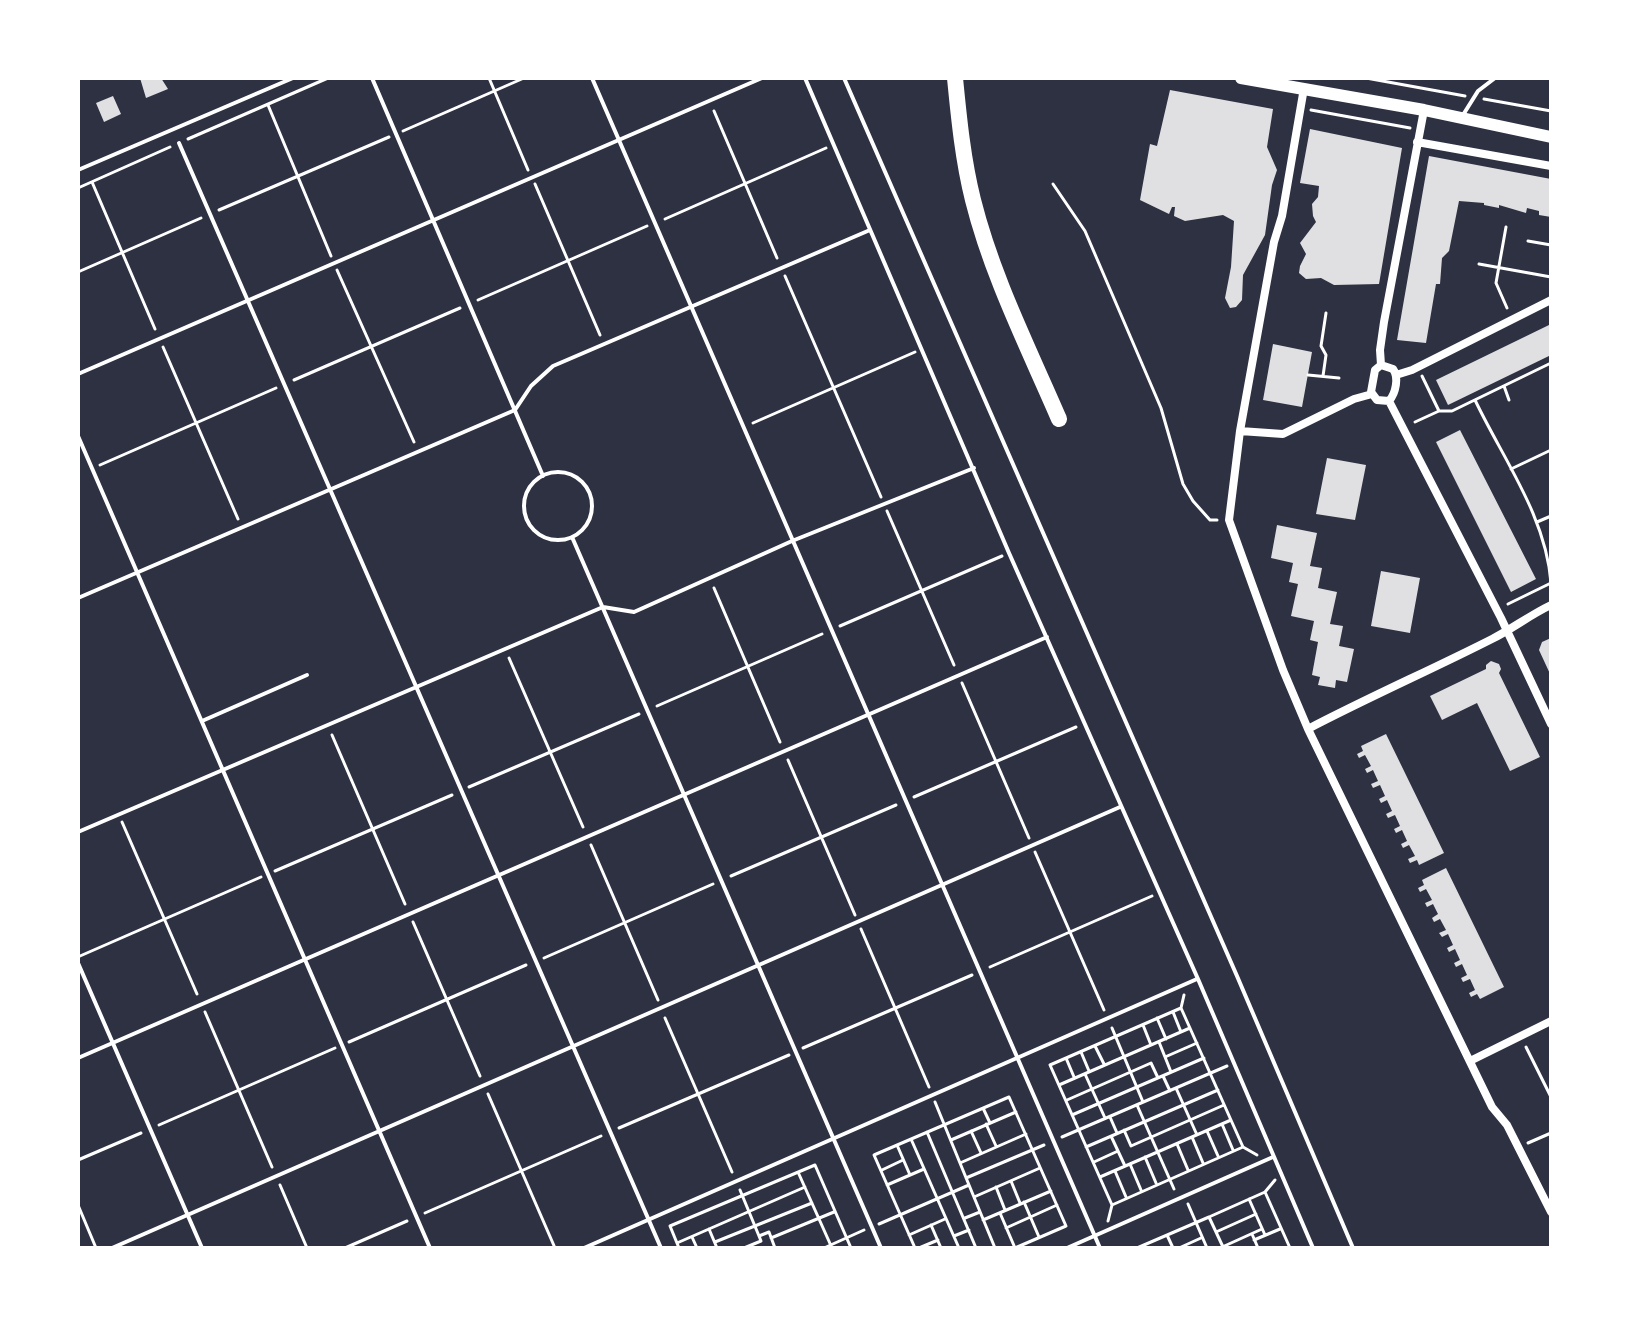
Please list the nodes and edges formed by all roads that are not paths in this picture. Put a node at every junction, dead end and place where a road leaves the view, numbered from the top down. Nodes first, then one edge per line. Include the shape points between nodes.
1 (293, 78) edge
2 (372, 78) edge
3 (592, 78) edge
4 (762, 78) edge
5 (805, 78) edge
6 (844, 78) edge
7 (955, 78) edge
8 (1241, 78) edge
9 (1495, 78) edge
10 (1304, 88) junction
11 (1424, 110) junction
12 (1462, 118) junction
13 (1551, 137) edge
14 (617, 140) junction
15 (1417, 142) junction
16 (179, 143) road end
17 (1551, 166) edge
18 (78, 170) edge
19 (433, 220) junction
20 (870, 230) junction
21 (247, 300) junction
22 (1551, 300) edge
23 (691, 309) junction
24 (1381, 365) junction
25 (78, 374) edge
26 (1396, 375) junction
27 (1372, 394) junction
28 (1389, 401) junction
29 (515, 410) junction
30 (1059, 419) dead end
31 (1240, 431) junction
32 (78, 436) edge
33 (974, 468) junction
34 (543, 476) junction
35 (329, 488) junction
36 (572, 537) junction
37 (792, 541) junction
38 (137, 572) junction
39 (78, 598) edge
40 (1551, 605) edge
41 (603, 607) junction
42 (1505, 632) junction
43 (1047, 637) junction
44 (307, 675) dead end
45 (415, 686) junction
46 (868, 715) junction
47 (202, 721) junction
48 (1551, 724) edge
49 (1308, 729) junction
50 (223, 769) junction
51 (684, 795) junction
52 (1120, 807) junction
53 (78, 832) edge
54 (498, 876) junction
55 (942, 886) junction
56 (305, 959) junction
57 (78, 963) edge
58 (759, 967) junction
59 (1198, 979) junction
60 (1551, 1021) edge
61 (113, 1043) junction
62 (572, 1045) junction
63 (78, 1058) edge
64 (1017, 1058) junction
65 (1470, 1061) junction
66 (379, 1130) junction
67 (834, 1140) junction
68 (1273, 1157) junction
69 (1551, 1212) edge
70 (187, 1215) junction
71 (649, 1220) junction
72 (1094, 1236) junction
73 (112, 1248) edge
74 (202, 1248) edge
75 (430, 1248) edge
76 (584, 1248) edge
77 (661, 1248) edge
78 (881, 1248) edge
79 (1067, 1248) edge
80 (1100, 1248) edge
81 (1313, 1248) edge
82 (1353, 1248) edge

1 - 18 lane
2 - 19 lane
3 - 14 lane
4 - 14 lane
5 - 20 lane
6 - 82 lane
7 - 30 highway via 973,201 997,275
8 - 10 main road
9 - 12 lane via 1474,97
10 - 11 main road
10 - 31 street
11 - 12 main road
11 - 15 street
12 - 13 main road
14 - 19 lane
14 - 23 lane
15 - 17 street
15 - 24 street
16 - 21 lane
19 - 21 lane
19 - 29 lane
20 - 23 lane
20 - 33 lane
21 - 25 lane
21 - 35 lane
22 - 26 street
23 - 29 lane via 553,366
23 - 37 lane
24 - 26 street
24 - 27 street via 1374,374
26 - 28 street
27 - 28 street
27 - 31 street via 1283,434
28 - 42 street
29 - 34 lane
29 - 35 lane
31 - 49 street via 1229,520
32 - 38 lane
33 - 37 lane
33 - 43 lane
34 - 36 lane via 527,493 526,516 539,534
34 - 36 lane via 564,472 589,491 592,512
35 - 38 lane
35 - 45 lane
36 - 41 lane
37 - 41 lane via 634,612
37 - 46 lane
38 - 39 lane
38 - 47 lane
40 - 42 street
41 - 45 lane
41 - 51 lane
42 - 48 street
42 - 49 street
43 - 46 lane
43 - 52 lane
44 - 47 lane
45 - 50 lane
45 - 54 lane
46 - 51 lane
46 - 55 lane
47 - 50 lane
49 - 65 street
50 - 53 lane
50 - 56 lane
51 - 54 lane
51 - 58 lane
52 - 55 lane
52 - 59 lane
54 - 56 lane
54 - 62 lane
55 - 58 lane
55 - 64 lane
56 - 61 lane
56 - 66 lane
57 - 61 lane
58 - 62 lane
58 - 67 lane
59 - 64 lane
59 - 68 lane
60 - 65 street
61 - 63 lane
61 - 70 lane
62 - 66 lane
62 - 71 lane
64 - 67 lane
64 - 72 lane
65 - 69 street
66 - 70 lane
66 - 75 lane
67 - 71 lane
67 - 78 lane
68 - 72 lane
68 - 81 lane
70 - 73 lane
70 - 74 lane
71 - 76 lane
71 - 77 lane
72 - 79 lane
72 - 80 lane

